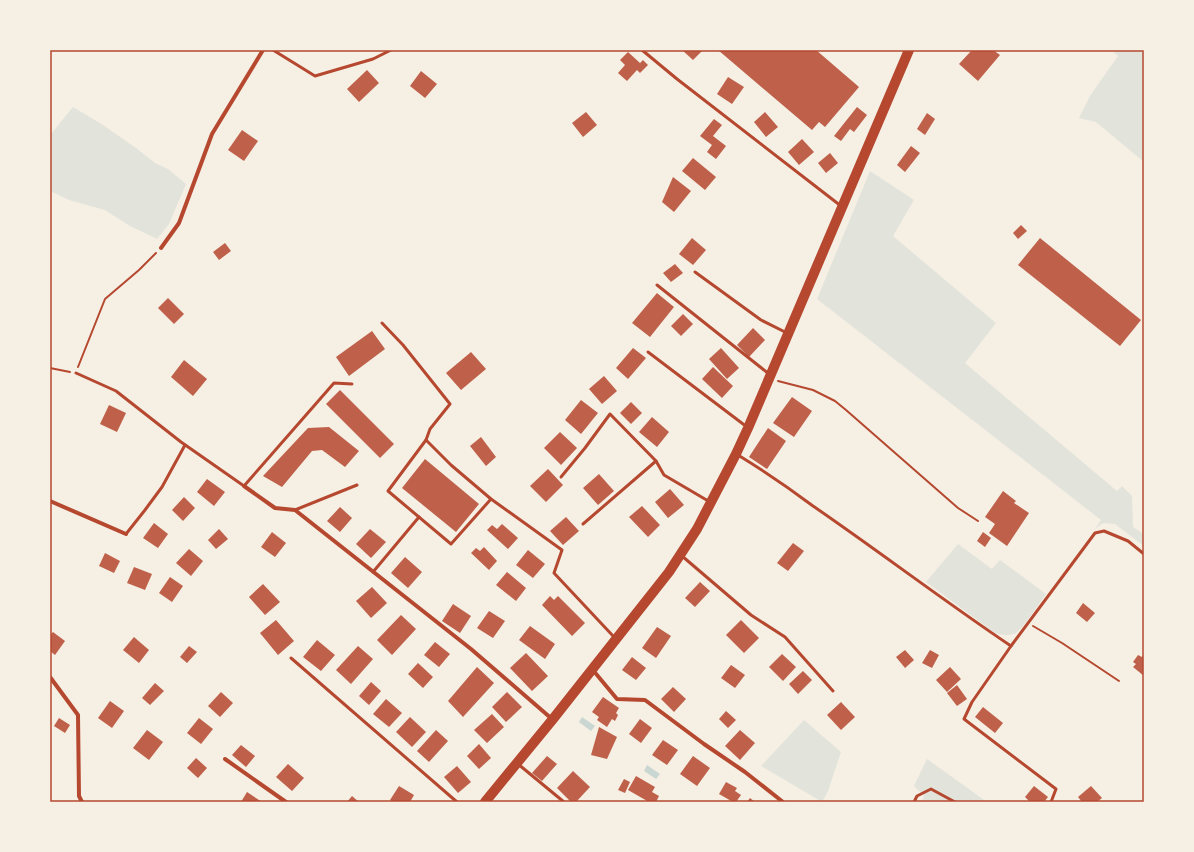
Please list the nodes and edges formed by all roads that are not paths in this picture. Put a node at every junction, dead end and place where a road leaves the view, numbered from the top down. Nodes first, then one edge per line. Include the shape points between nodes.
1 (262, 50) edge
2 (273, 50) edge
3 (390, 50) edge
4 (642, 50) edge
5 (909, 50) edge
6 (843, 207) junction
7 (161, 248) road end
8 (695, 272) dead end
9 (657, 285) dead end
10 (382, 323) dead end
11 (788, 334) junction
12 (648, 352) dead end
13 (76, 373) road end
14 (770, 377) junction
15 (352, 384) dead end
16 (748, 428) junction
17 (426, 440) junction
18 (186, 445) junction
19 (736, 454) junction
20 (656, 461) junction
21 (561, 477) dead end
22 (357, 485) dead end
23 (244, 486) junction
24 (491, 499) junction
25 (50, 501) edge
26 (711, 503) junction
27 (295, 510) junction
28 (419, 517) junction
29 (583, 524) dead end
30 (126, 534) joint
31 (1144, 554) edge
32 (680, 555) junction
33 (373, 572) junction
34 (615, 638) junction
35 (1011, 646) junction
36 (291, 658) dead end
37 (592, 669) junction
38 (50, 677) edge
39 (833, 691) dead end
40 (553, 719) junction
41 (225, 758) dead end
42 (517, 763) junction
43 (82, 802) edge
44 (286, 802) edge
45 (457, 802) edge
46 (485, 802) edge
47 (564, 802) edge
48 (783, 802) edge
49 (914, 802) edge
50 (954, 802) edge
51 (1051, 802) edge

1 - 7 street via 212,134 179,223
2 - 3 lane via 315,76 373,59
4 - 6 lane
5 - 6 main road
6 - 11 main road
8 - 11 lane via 761,320
9 - 14 lane
10 - 17 lane via 404,345 450,404 430,429
11 - 14 main road
12 - 16 lane
13 - 18 lane via 116,391
14 - 16 main road
15 - 23 lane via 334,383
16 - 19 main road
17 - 24 lane
17 - 28 lane via 388,491
18 - 23 lane
18 - 30 lane via 162,487
19 - 26 main road
19 - 35 lane via 885,555 959,611
20 - 21 lane via 610,414
20 - 26 lane via 664,475
20 - 29 lane
22 - 27 lane
23 - 27 street via 275,508
24 - 28 lane via 451,544
24 - 34 lane via 562,550 554,574
25 - 30 street
26 - 32 main road
27 - 33 street
28 - 33 lane
31 - 35 lane via 1122,538 1104,531 1096,533
32 - 34 main road
32 - 39 lane via 751,615 785,638
33 - 40 street via 471,649
34 - 37 main road
35 - 51 lane via 972,702 964,719 1056,790
36 - 45 lane
37 - 40 main road
37 - 48 street via 617,699 645,700
38 - 43 street via 78,715 79,796
40 - 42 main road
41 - 44 street
42 - 46 main road
42 - 47 lane
49 - 50 lane via 917,796 931,789

